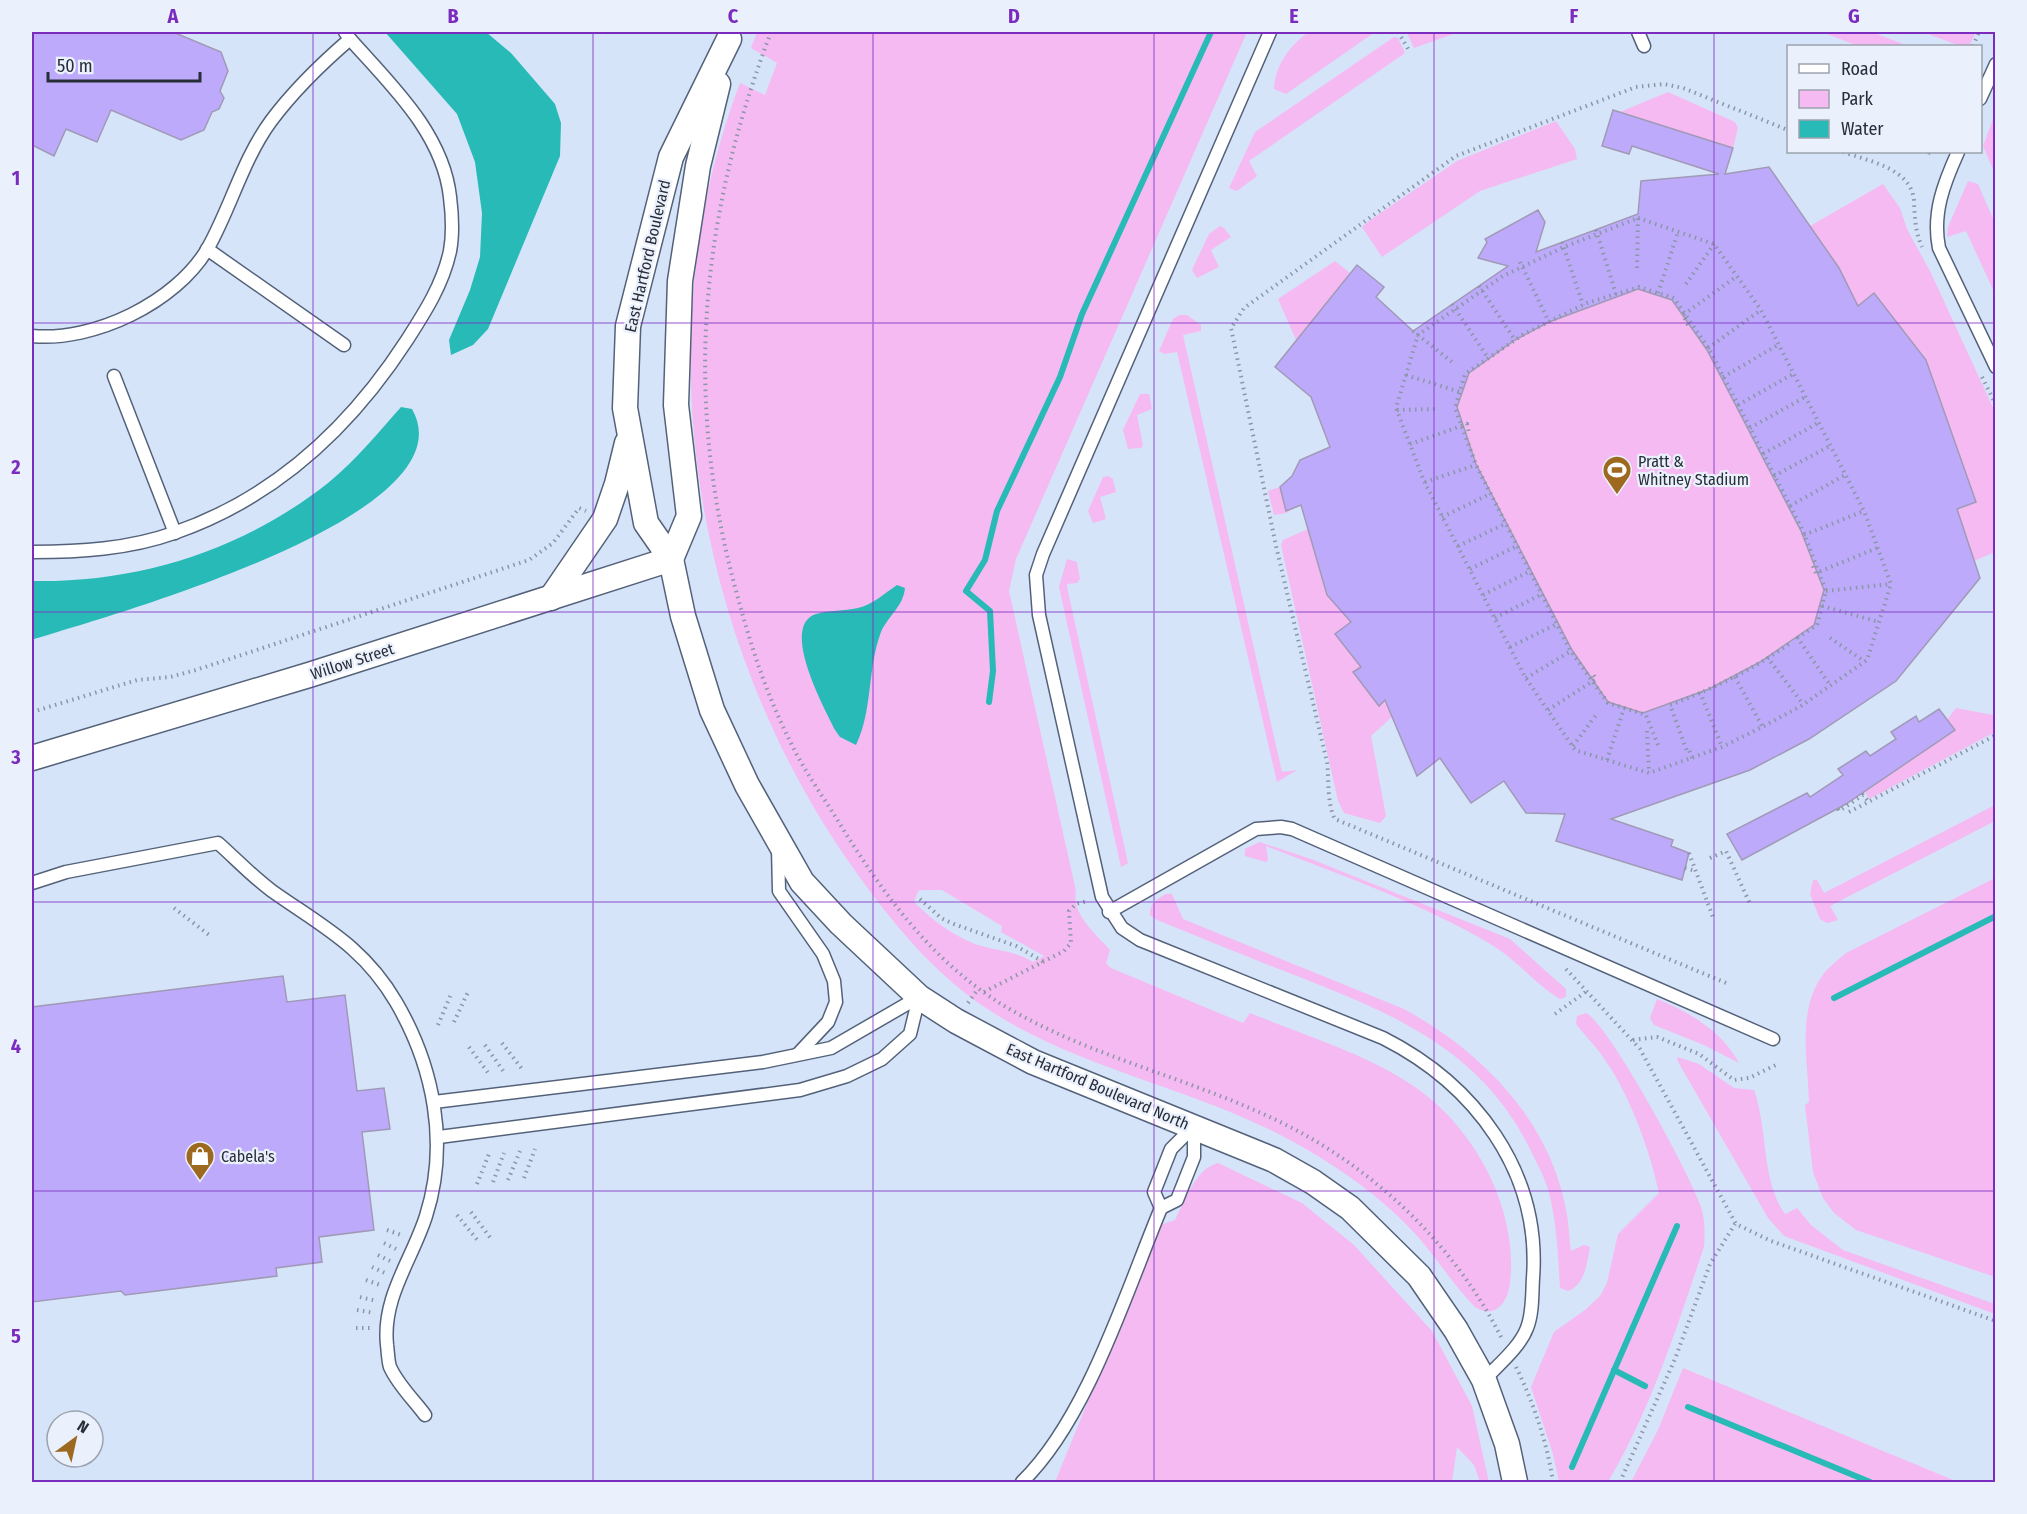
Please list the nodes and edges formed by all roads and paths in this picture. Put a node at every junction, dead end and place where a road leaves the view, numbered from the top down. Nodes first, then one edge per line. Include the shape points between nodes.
1 (771, 32) edge
2 (1270, 32) edge
3 (1398, 32) edge
4 (1638, 32) edge
5 (347, 35) edge
6 (730, 35) edge
7 (1644, 46) dead end
8 (1410, 52) dead end
9 (1995, 64) edge
10 (1982, 94) edge
11 (1787, 130) edge
12 (1958, 153) edge
13 (1638, 216) junction
14 (1597, 232) junction
15 (1678, 232) junction
16 (1714, 243) junction
17 (1563, 244) junction
18 (207, 249) junction
19 (1522, 264) junction
20 (1637, 268) dead end
21 (1737, 276) junction
22 (1686, 284) dead end
23 (1480, 287) junction
24 (1658, 293) junction
25 (1616, 294) junction
26 (1583, 305) junction
27 (1454, 306) junction
28 (1761, 310) junction
29 (1685, 314) junction
30 (1549, 322) junction
31 (1688, 325) dead end
32 (1413, 331) dead end
33 (1418, 335) junction
34 (32, 336) edge
35 (1515, 340) junction
36 (344, 345) dead end
37 (1778, 345) junction
38 (1708, 348) junction
39 (1488, 358) junction
40 (1452, 362) dead end
41 (1995, 367) edge
42 (1793, 374) junction
43 (1406, 375) junction
44 (114, 376) dead end
45 (1723, 377) junction
46 (1460, 392) junction
47 (1805, 397) junction
48 (1738, 405) junction
49 (1437, 409) dead end
50 (1397, 410) junction
51 (1818, 423) junction
52 (1462, 426) junction
53 (1750, 428) junction
54 (629, 432) junction
55 (1468, 434) dead end
56 (1410, 444) junction
57 (1830, 446) junction
58 (1763, 454) junction
59 (1476, 465) junction
60 (1845, 475) junction
61 (1774, 476) junction
62 (1425, 482) junction
63 (1490, 494) junction
64 (1790, 506) junction
65 (579, 508) dead end
66 (1863, 511) junction
67 (1442, 517) junction
68 (1505, 524) junction
69 (175, 533) junction
70 (1804, 535) junction
71 (1458, 546) junction
72 (1517, 546) junction
73 (1878, 548) junction
74 (32, 552) edge
75 (671, 559) junction
76 (1813, 566) dead end
77 (1470, 569) junction
78 (1530, 571) junction
79 (1819, 572) junction
80 (1891, 584) junction
81 (1827, 591) junction
82 (1542, 594) junction
83 (1483, 595) junction
84 (551, 598) junction
85 (1822, 606) junction
86 (1495, 618) junction
87 (1879, 622) junction
88 (1557, 624) junction
89 (1830, 638) dead end
90 (1789, 644) dead end
91 (1510, 647) junction
92 (1571, 651) junction
93 (1768, 658) junction
94 (1864, 661) junction
95 (1592, 673) dead end
96 (1735, 676) junction
97 (1526, 678) junction
98 (1592, 681) junction
99 (1830, 685) junction
100 (1700, 693) junction
101 (1803, 704) junction
102 (1624, 708) junction
103 (1548, 710) junction
104 (32, 712) edge
105 (1596, 715) dead end
106 (1762, 726) junction
107 (1647, 731) dead end
108 (1995, 735) edge
109 (1658, 745) dead end
110 (1573, 746) junction
111 (1722, 747) junction
112 (32, 758) edge
113 (1692, 758) junction
114 (1607, 760) junction
115 (1649, 773) junction
116 (1868, 801) junction
117 (1838, 809) dead end
118 (1849, 812) dead end
119 (778, 840) junction
120 (1689, 853) dead end
121 (1710, 858) dead end
122 (1685, 868) dead end
123 (1696, 871) junction
124 (32, 883) edge
125 (920, 900) dead end
126 (1079, 903) dead end
127 (1751, 906) dead end
128 (174, 908) dead end
129 (1109, 912) junction
130 (1714, 920) dead end
131 (209, 935) dead end
132 (1045, 962) junction
133 (1566, 969) dead end
134 (1726, 983) dead end
135 (468, 992) dead end
136 (983, 992) junction
137 (1587, 992) junction
138 (451, 994) dead end
139 (919, 997) junction
140 (1555, 1014) dead end
141 (454, 1022) dead end
142 (438, 1025) dead end
143 (1773, 1039) dead end
144 (1632, 1040) junction
145 (502, 1042) dead end
146 (485, 1045) dead end
147 (469, 1047) dead end
148 (798, 1054) junction
149 (1776, 1065) dead end
150 (522, 1069) dead end
151 (504, 1072) dead end
152 (489, 1074) dead end
153 (434, 1102) junction
154 (1194, 1126) junction
155 (439, 1137) junction
156 (535, 1149) dead end
157 (520, 1151) dead end
158 (504, 1153) dead end
159 (489, 1154) dead end
160 (524, 1179) dead end
161 (508, 1180) dead end
162 (493, 1182) dead end
163 (477, 1184) dead end
164 (1161, 1208) junction
165 (471, 1212) dead end
166 (457, 1215) dead end
167 (1736, 1224) junction
168 (492, 1240) dead end
169 (478, 1242) dead end
170 (1487, 1309) dead end
171 (1995, 1321) edge
172 (1484, 1380) junction
173 (1530, 1395) dead end
174 (425, 1415) dead end
175 (1022, 1482) edge
176 (1515, 1482) edge
177 (1553, 1482) edge
178 (1620, 1482) edge

1 - 136 path via 729,160 708,290 703,371 708,450 725,551 750,640 790,742 896,908 927,945
2 - 129 lane via 1036,575 1039,615 1102,897
3 - 8 path
4 - 7 lane
5 - 18 lane via 270,122
5 - 69 lane via 415,113 438,152 450,195 450,249 441,279 429,307 393,362 333,435 265,489
6 - 54 street, East Hartford Boulevard via 671,157 640,273 628,326 625,408
6 - 75 street, East Hartford Boulevard via 698,166 680,281 676,405 689,516
9 - 10 lane
11 - 134 path via 1683,88 1664,84 1636,87 1456,156 1244,308 1231,328 1276,546 1327,762 1330,808 1335,819
12 - 41 lane via 1945,180 1936,233 1939,248
13 - 14 path
13 - 15 path
13 - 20 path
14 - 17 path
14 - 25 path
15 - 16 path
15 - 24 path
16 - 21 path
16 - 22 path
17 - 19 path
17 - 26 path
18 - 34 lane via 154,302 127,317 94,330
18 - 36 lane
19 - 23 path
19 - 30 path
21 - 28 path
21 - 29 path
23 - 27 path
23 - 35 path
24 - 25 path via 1639,287
24 - 29 path via 1674,298
25 - 26 path
26 - 30 path
27 - 33 path
27 - 39 path
28 - 37 path
28 - 38 path
29 - 31 path
29 - 38 path
30 - 35 path
32 - 33 path
33 - 40 path
33 - 43 path
35 - 39 path
37 - 42 path
37 - 45 path
38 - 45 path
39 - 46 path via 1465,374
42 - 47 path
42 - 48 path
43 - 46 path
43 - 50 path
44 - 69 lane
45 - 48 path
46 - 52 path via 1455,408
47 - 51 path
47 - 53 path
48 - 53 path
49 - 50 path
50 - 56 path
51 - 57 path
51 - 58 path
52 - 55 path via 1467,424
52 - 56 path
52 - 59 path
53 - 58 path
54 - 75 street, East Hartford Boulevard via 646,523
54 - 84 street via 605,519
56 - 62 path
57 - 60 path
57 - 61 path
58 - 61 path
59 - 62 path
59 - 63 path
60 - 64 path
60 - 66 path
61 - 64 path
62 - 67 path
63 - 67 path
63 - 68 path
64 - 70 path
65 - 104 path via 553,543 529,560 196,670 121,684
66 - 70 path
66 - 73 path
67 - 71 path
68 - 71 path
68 - 72 path
69 - 74 lane via 145,542 76,552
70 - 79 path
71 - 77 path
72 - 77 path
72 - 78 path
73 - 79 path
73 - 80 path
75 - 84 street, Willow Street
75 - 119 street, East Hartford Boulevard North via 683,616 712,710
76 - 79 path
77 - 83 path
78 - 82 path
78 - 83 path
79 - 81 path
80 - 81 path
80 - 87 path
81 - 85 path
82 - 86 path
82 - 88 path
83 - 86 path
84 - 112 street, Willow Street
85 - 87 path
85 - 99 path via 1817,625 1797,638
86 - 91 path
87 - 94 path
88 - 91 path
88 - 92 path
89 - 94 path
90 - 93 path
91 - 97 path
92 - 97 path
92 - 98 path
93 - 96 path
93 - 101 path
94 - 99 path
95 - 98 path via 1596,679
96 - 100 path
96 - 106 path
97 - 103 path
98 - 102 path via 1608,703
98 - 103 path
99 - 101 path
100 - 111 path
100 - 113 path via 1670,705
101 - 106 path
102 - 109 path via 1646,715
102 - 114 path
103 - 110 path
105 - 110 path
106 - 111 path
107 - 115 path
108 - 116 path
110 - 114 path
111 - 113 path
113 - 115 path
114 - 115 path
116 - 117 path via 1863,795
116 - 118 path
119 - 139 street, East Hartford Boulevard North via 802,882
119 - 148 lane via 779,891 823,954 834,981 836,1002 828,1022
120 - 123 path
121 - 127 path via 1726,851
122 - 123 path
123 - 130 path
124 - 153 lane via 66,872 218,843 271,890 358,951 396,1002 420,1055
125 - 132 path via 941,918 1016,946
126 - 132 path via 1068,914 1071,943
128 - 131 path
129 - 143 lane via 1256,829 1281,827 1302,832
129 - 172 lane via 1122,928 1140,940 1383,1038 1415,1055 1472,1103 1510,1159 1532,1226 1535,1257 1527,1328
132 - 136 path
133 - 137 path
135 - 141 path
136 - 170 path via 1021,1016 1274,1118 1325,1146 1416,1219 1460,1267
137 - 140 path
137 - 144 path
138 - 142 path
139 - 148 lane via 831,1047
139 - 154 street, East Hartford Boulevard North via 1033,1062
139 - 155 lane via 910,1034 882,1059 847,1077 800,1090
144 - 149 path via 1657,1037 1699,1054 1734,1080 1749,1078
144 - 167 path
145 - 150 path
146 - 151 path
147 - 152 path
148 - 153 lane via 763,1062
153 - 155 lane
154 - 164 lane via 1194,1157 1177,1200
154 - 164 lane via 1171,1149 1154,1192
154 - 172 street, East Hartford Boulevard North via 1274,1160 1350,1208 1419,1276
155 - 174 lane via 427,1214 391,1297 386,1327 390,1366
156 - 160 path
157 - 161 path
158 - 162 path
159 - 163 path
164 - 175 lane via 1087,1389 1045,1456
165 - 168 path
166 - 169 path
167 - 171 path via 1771,1241
167 - 178 path via 1710,1264 1675,1359
172 - 176 street, East Hartford Boulevard North via 1507,1444
173 - 177 path via 1549,1454

